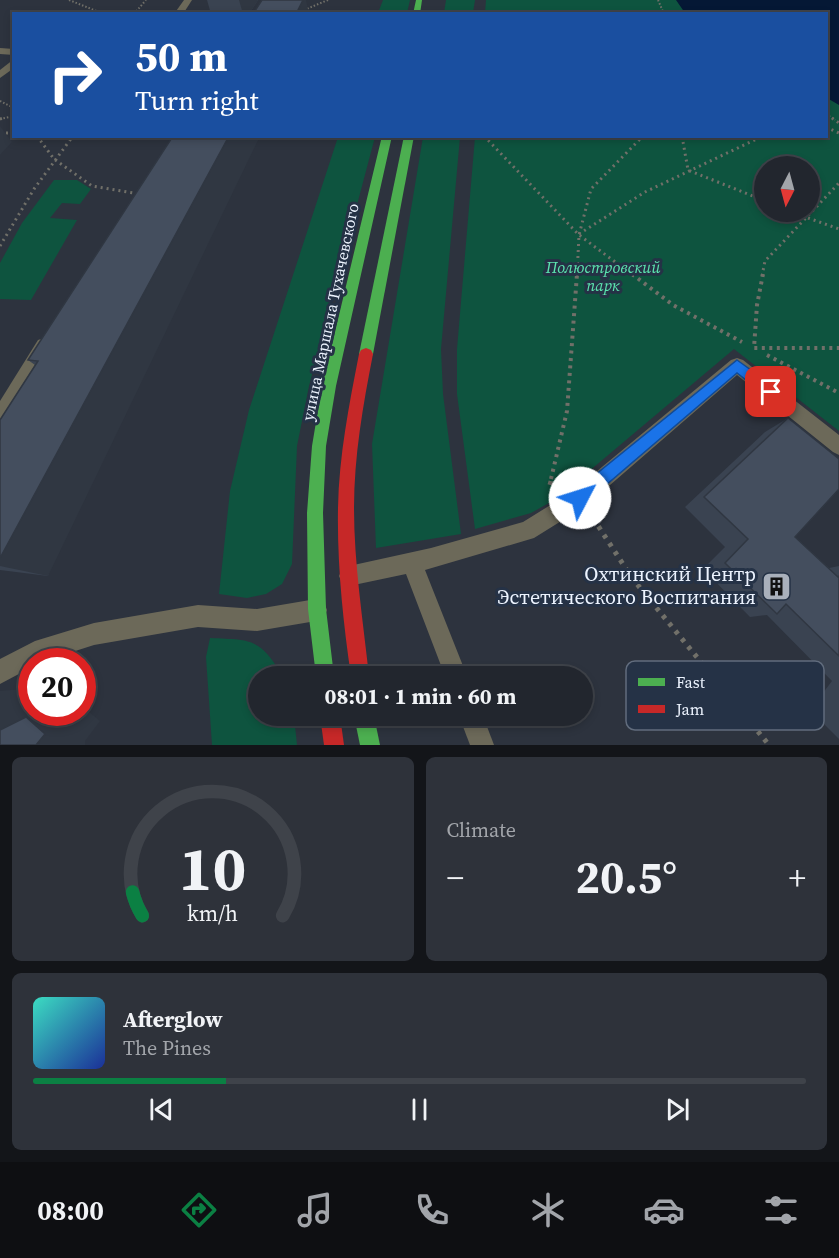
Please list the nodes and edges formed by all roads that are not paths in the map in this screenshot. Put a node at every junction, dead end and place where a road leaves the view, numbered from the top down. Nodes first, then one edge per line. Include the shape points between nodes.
1 (188, 0) edge
2 (179, 12) edge
3 (12, 64) edge
4 (0, 75) edge
5 (387, 138) edge
6 (409, 138) edge
7 (51, 335) edge
8 (0, 416) edge
9 (839, 446) edge
10 (412, 562) junction
11 (349, 576) junction
12 (316, 583) junction
13 (352, 602) junction
14 (317, 609) junction
15 (324, 666) edge
16 (359, 666) edge
17 (452, 666) edge
18 (0, 672) edge
19 (331, 726) edge
20 (366, 726) edge
21 (475, 726) edge
22 (334, 745) edge
23 (370, 745) edge
24 (482, 745) edge

1 - 2 lane
3 - 4 lane
5 - 12 street, улица Маршала Тухачевского via 328,386 319,446
6 - 11 street via 350,445 346,509
7 - 8 lane
9 - 10 lane via 737,365 580,498 526,531
10 - 11 lane
10 - 17 lane
11 - 12 lane
11 - 13 street
12 - 14 street, улица Маршала Тухачевского
13 - 14 lane
13 - 16 street
14 - 15 street, улица Маршала Тухачевского
14 - 18 lane via 257,620 198,616 94,634 35,652
19 - 22 street
20 - 23 street
21 - 24 lane

